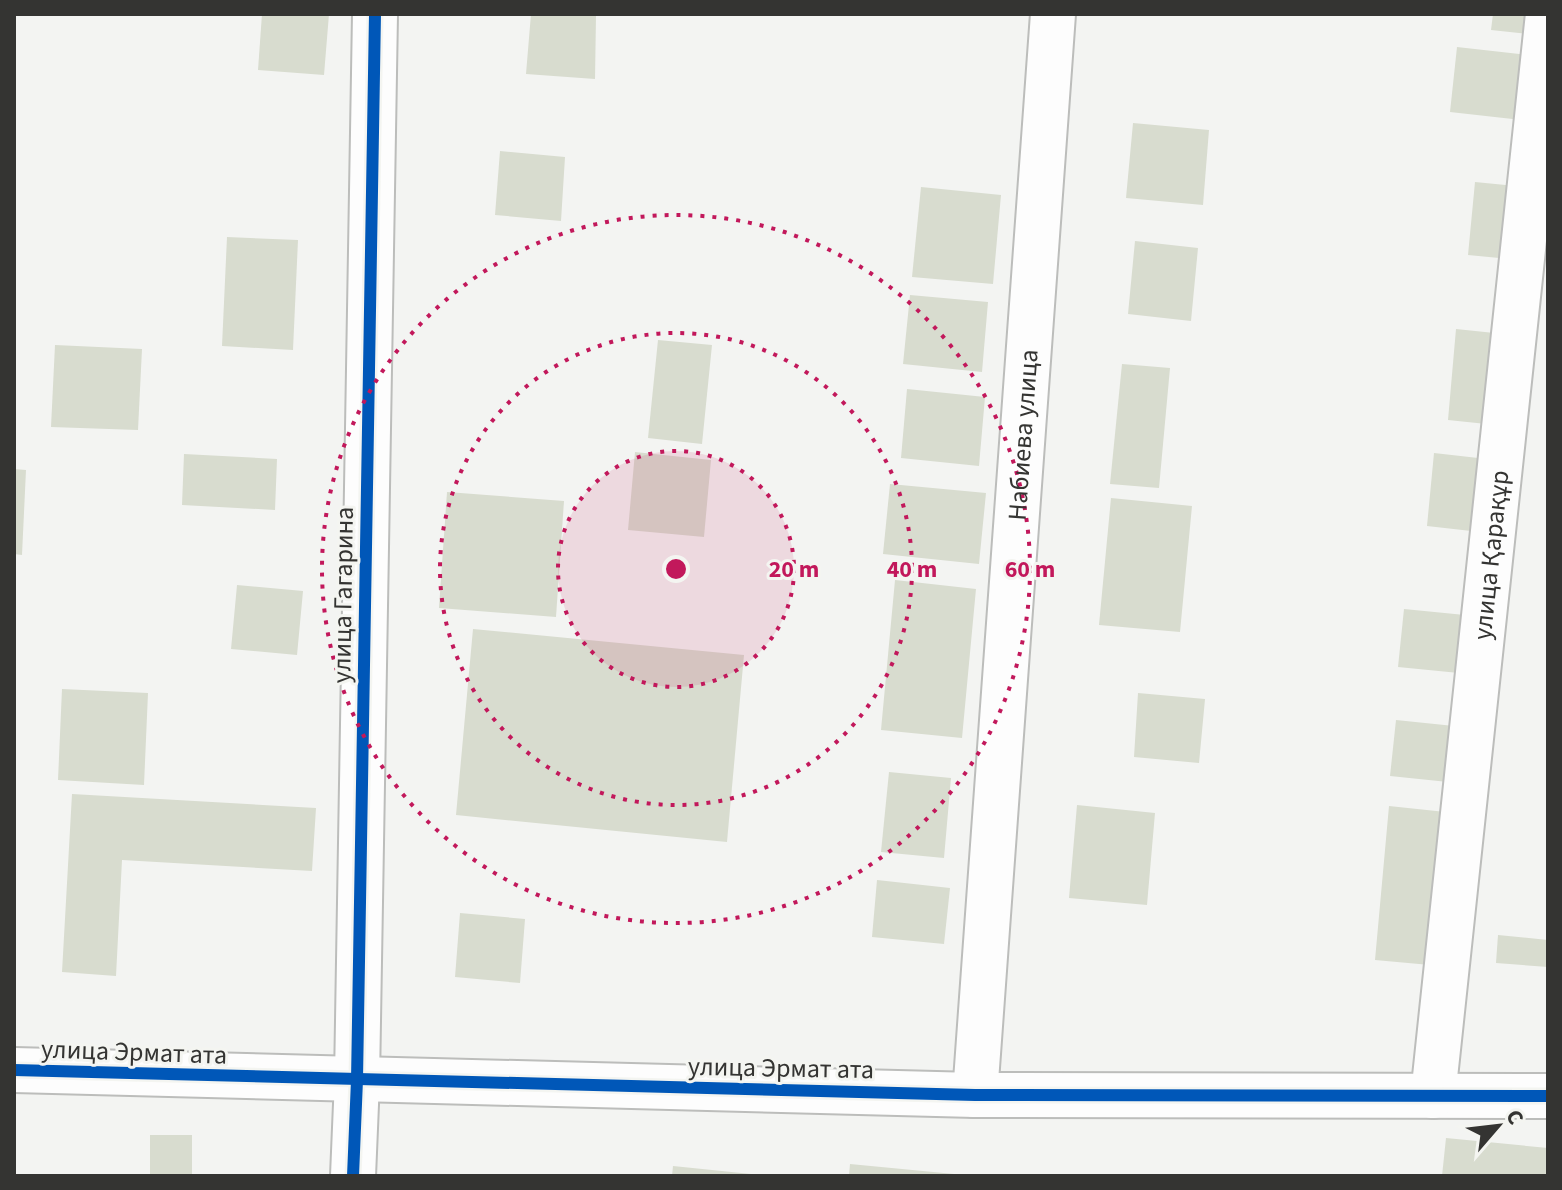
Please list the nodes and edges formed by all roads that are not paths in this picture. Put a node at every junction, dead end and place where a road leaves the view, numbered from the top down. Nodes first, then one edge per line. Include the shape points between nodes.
1 (375, 14) edge
2 (1053, 14) edge
3 (1548, 14) edge
4 (14, 1070) edge
5 (357, 1080) junction
6 (975, 1095) junction
7 (1433, 1096) junction
8 (1548, 1096) edge
9 (353, 1176) edge

1 - 5 street, улица Гагарина
2 - 6 street, Набиева улица
3 - 7 street, улица Қарақұр
4 - 5 street, улица Эрмат ата
5 - 6 street, улица Эрмат ата
5 - 9 street, улица Гагарина
6 - 7 street, улица Эрмат ата
7 - 8 street, улица Эрмат ата

